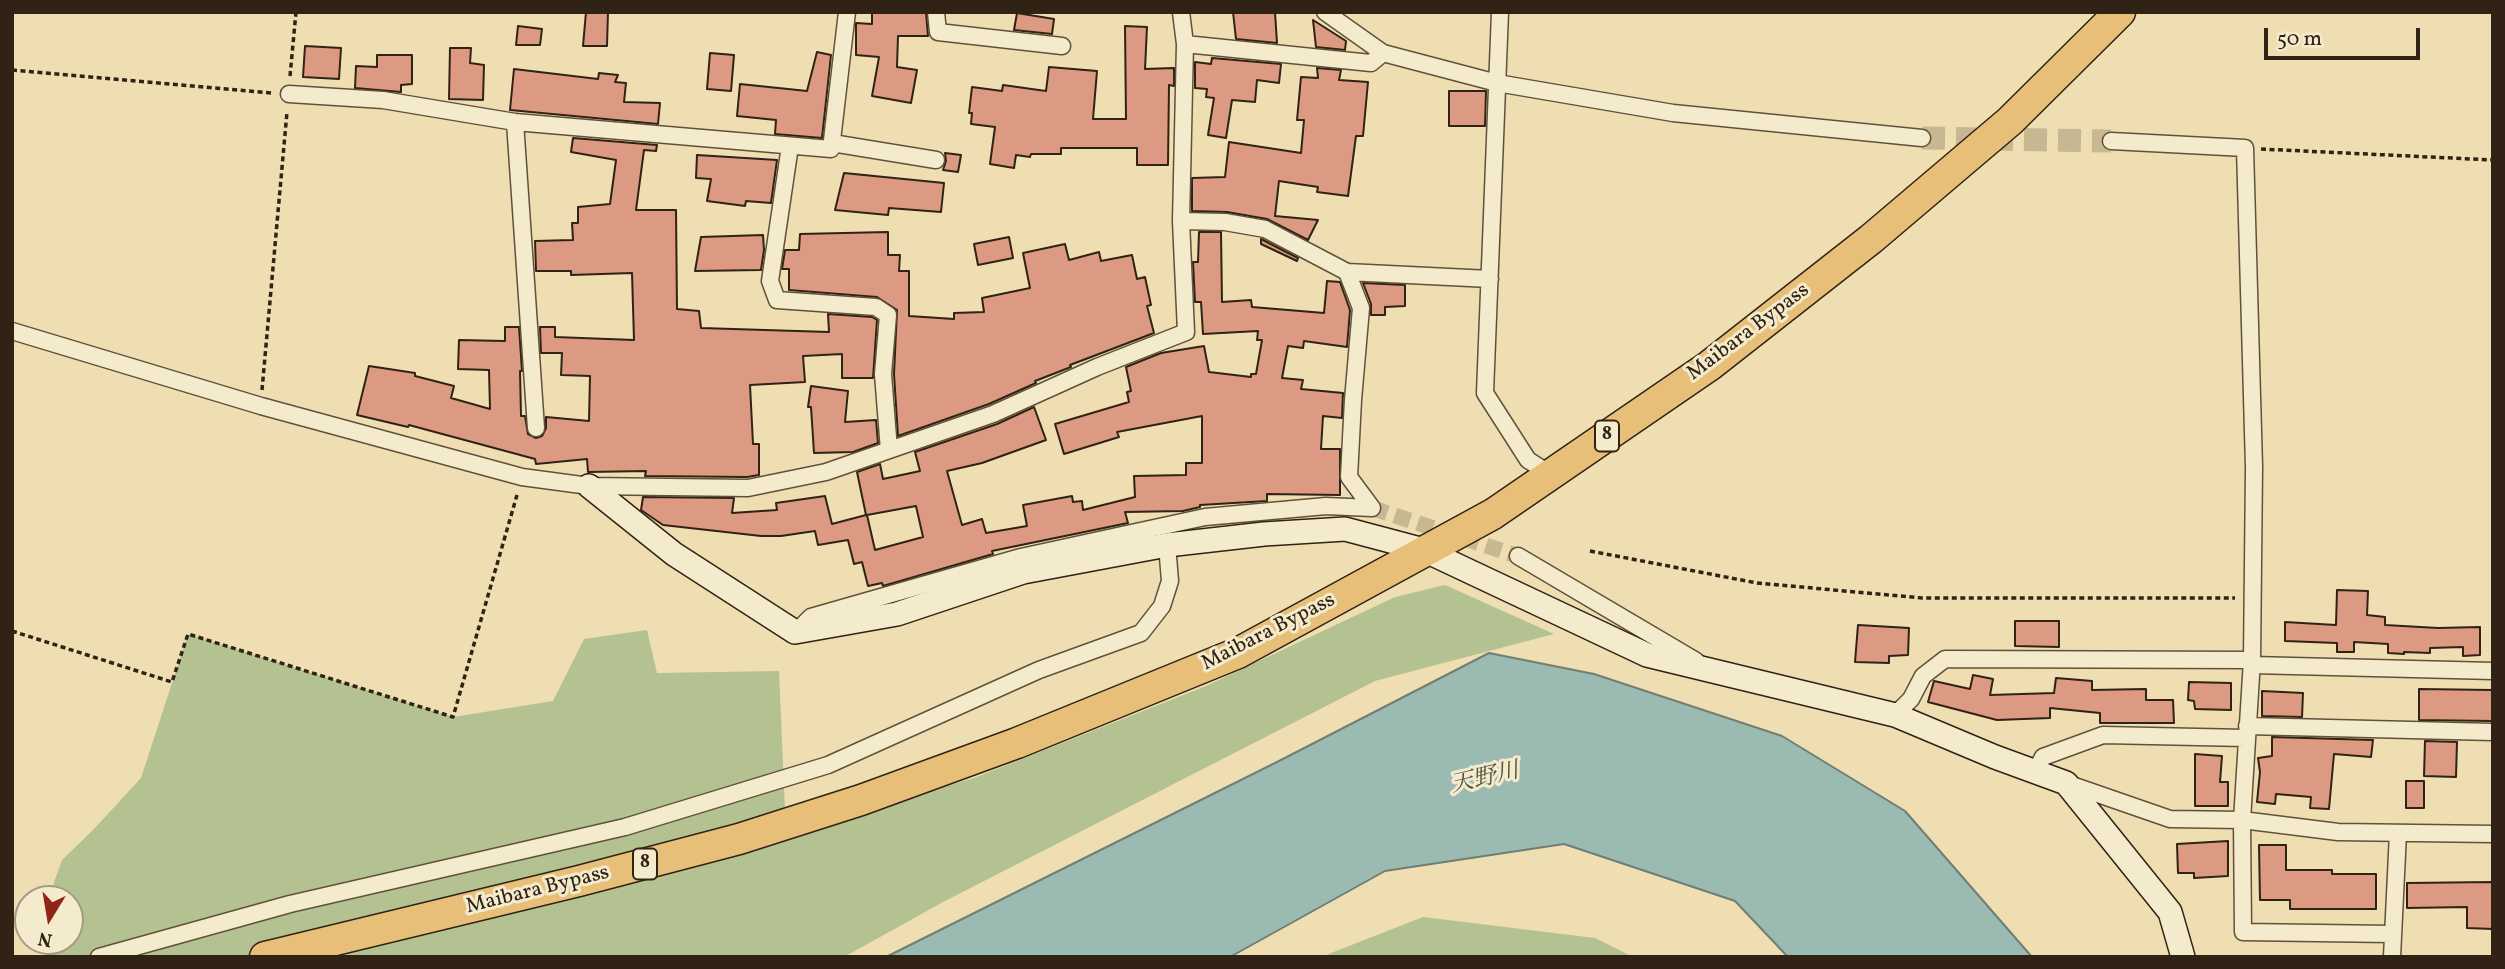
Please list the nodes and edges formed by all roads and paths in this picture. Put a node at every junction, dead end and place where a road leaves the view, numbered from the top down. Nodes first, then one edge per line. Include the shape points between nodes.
1 (296, 12) edge
2 (848, 12) edge
3 (936, 12) edge
4 (1181, 12) edge
5 (1325, 12) edge
6 (1500, 12) edge
7 (2120, 12) edge
8 (1185, 44) junction
9 (1062, 46) dead end
10 (1382, 53) junction
11 (12, 70) edge
12 (1497, 83) junction
13 (289, 94) junction
14 (515, 122) junction
15 (1922, 138) tunnel mouth
16 (2111, 141) tunnel mouth
17 (832, 143) junction
18 (790, 146) junction
19 (2245, 148) junction
20 (936, 160) dead end
21 (2493, 160) edge
22 (1181, 222) junction
23 (1348, 272) junction
24 (1490, 279) junction
25 (12, 331) edge
26 (261, 406) junction
27 (536, 428) dead end
28 (889, 450) junction
29 (1550, 474) junction
30 (522, 477) junction
31 (589, 486) junction
32 (1167, 545) junction
33 (1424, 550) junction
34 (1590, 551) dead end
35 (1518, 556) tunnel mouth
36 (2252, 598) junction
37 (12, 631) edge
38 (796, 632) junction
39 (2252, 662) junction
40 (1713, 671) junction
41 (2493, 671) edge
42 (1895, 715) junction
43 (2246, 732) junction
44 (2493, 732) edge
45 (2035, 772) junction
46 (2066, 783) junction
47 (2242, 820) junction
48 (2398, 833) junction
49 (2493, 834) edge
50 (2392, 934) junction
51 (99, 957) edge
52 (265, 957) edge
53 (2183, 957) edge
54 (2392, 957) edge

1 - 13 path
2 - 17 street
3 - 9 street via 938,32
4 - 8 street
5 - 10 street
6 - 12 street
7 - 29 highway, Maibara Bypass / 8 via 2010,121 1871,239 1709,366
8 - 10 street via 1371,63
8 - 22 street
10 - 12 street
11 - 13 path
12 - 15 street via 1673,113
12 - 24 street
13 - 14 street via 383,100
13 - 26 path
14 - 18 street
14 - 27 street
16 - 19 street
17 - 18 street via 831,149
17 - 20 street
18 - 28 street via 770,281 777,300 876,307 888,316 883,374
19 - 21 path
19 - 36 street via 2254,467
22 - 23 street via 1225,222 1265,229
22 - 28 street via 1186,331 993,414
23 - 24 street
23 - 38 street via 1361,308 1349,477 1372,508 1326,506 1205,517 1021,557 811,617
24 - 29 street via 1485,393 1528,460
25 - 26 street
26 - 30 street
28 - 31 street via 826,472 748,488
29 - 33 highway, Maibara Bypass / 8 via 1493,514
30 - 31 street
30 - 37 path via 453,717 188,634 172,682
31 - 38 street via 674,554
32 - 33 street via 1345,529
32 - 38 street via 1023,572 897,614
32 - 51 street via 1170,581 1162,606 1140,633 1040,670 828,765 625,827 290,904
33 - 40 street via 1647,655
33 - 52 highway, Maibara Bypass / 8 via 1238,653 1017,743 861,800 739,839
34 - 36 path via 1757,583 1922,598
35 - 40 street
36 - 39 street
39 - 41 street
39 - 42 street via 1945,659 1923,676 1911,699
39 - 43 street
40 - 42 street
42 - 45 street
43 - 44 street
43 - 45 street via 2103,735 2043,757
43 - 47 street
45 - 46 street
46 - 47 street via 2170,818
46 - 53 street via 2171,912
47 - 48 street via 2339,832
47 - 50 street via 2244,932
48 - 49 street
48 - 50 street
50 - 54 street

